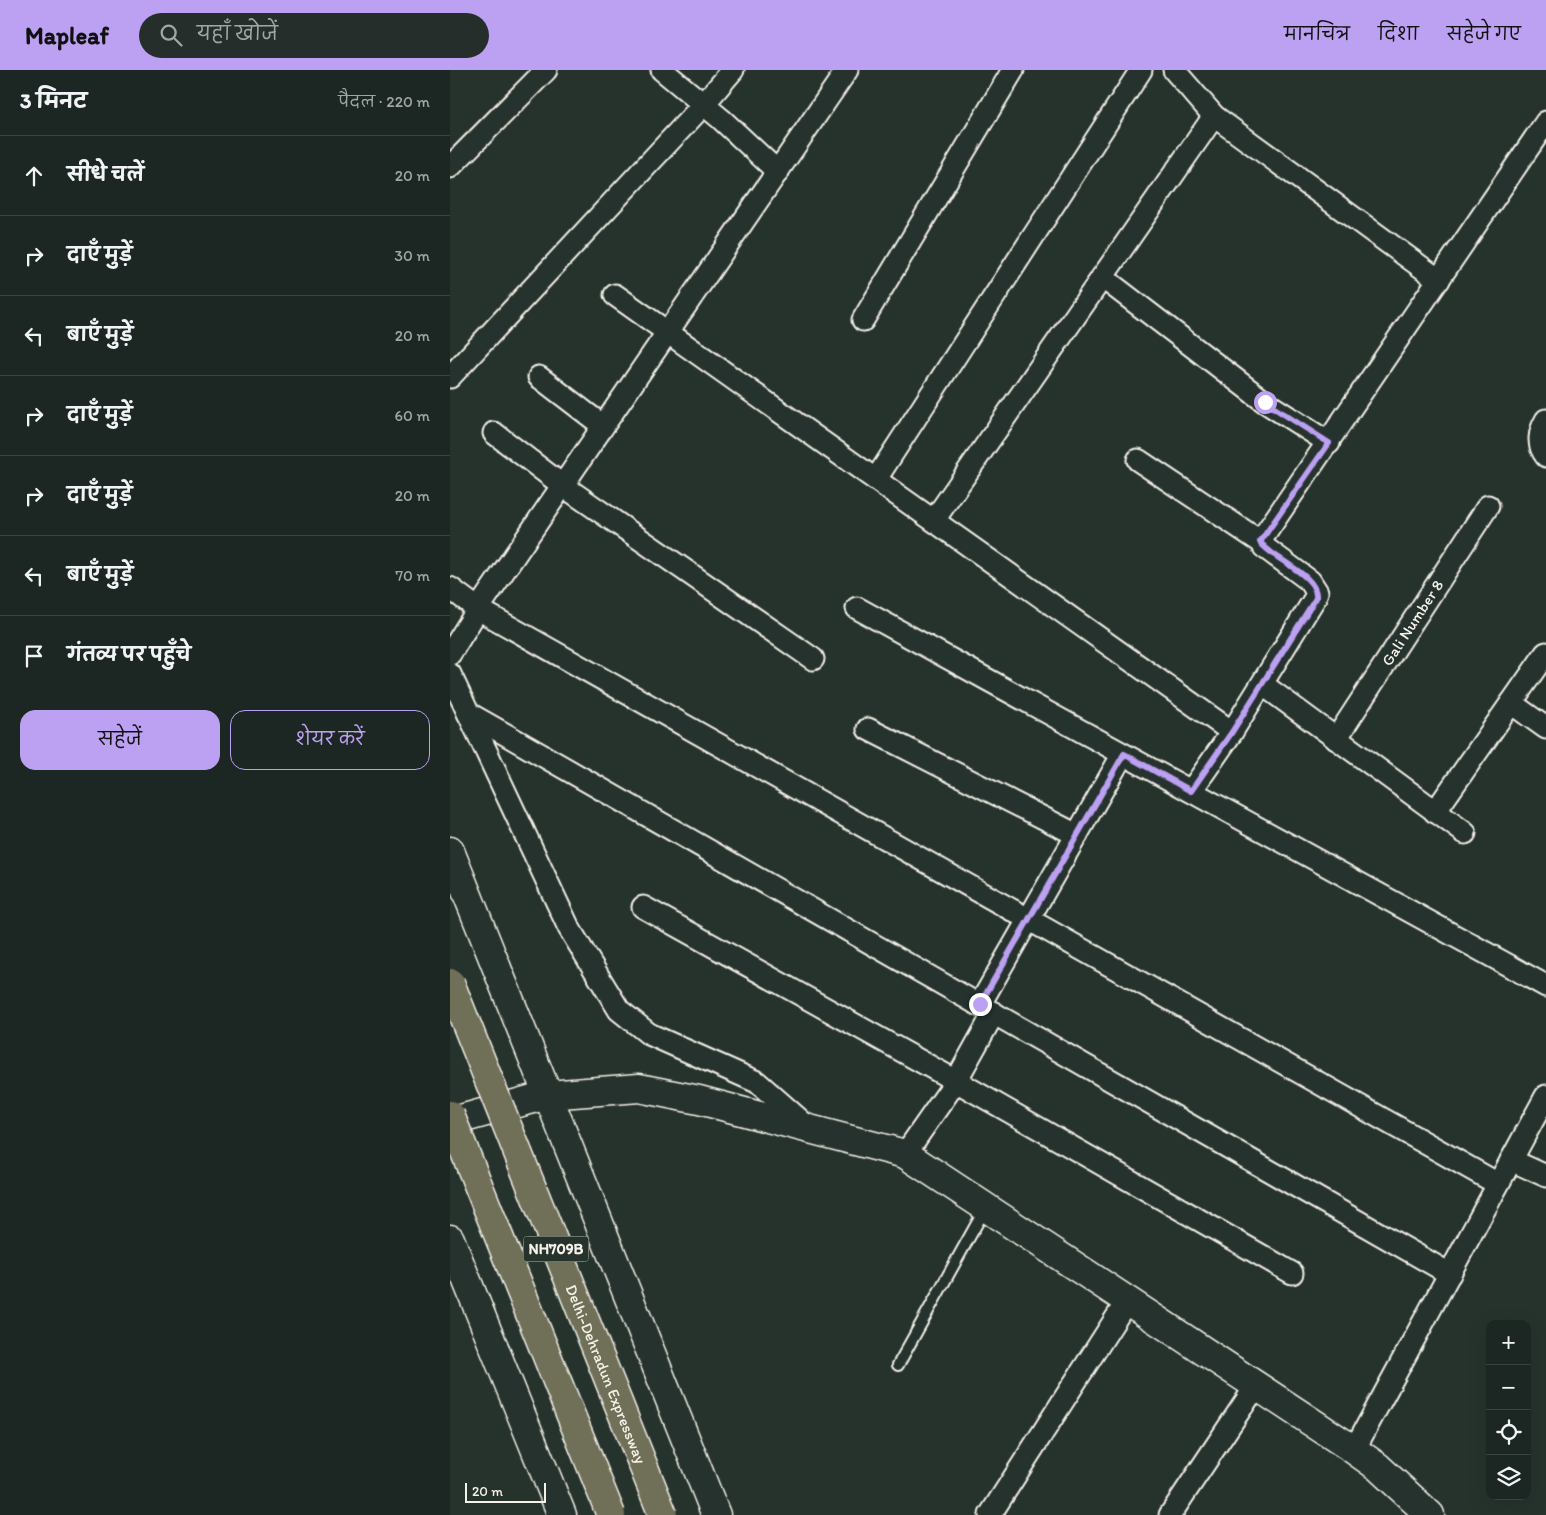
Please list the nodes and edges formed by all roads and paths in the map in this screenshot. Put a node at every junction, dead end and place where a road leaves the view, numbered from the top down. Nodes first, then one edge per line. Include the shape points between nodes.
1 (546, 70) edge
2 (662, 70) edge
3 (733, 70) edge
4 (847, 70) edge
5 (1013, 70) edge
6 (1141, 70) edge
7 (1174, 70) edge
8 (704, 104) junction
9 (1214, 116) junction
10 (1546, 122) edge
11 (450, 167) edge
12 (778, 172) junction
13 (1102, 278) junction
14 (1439, 280) junction
15 (615, 295) dead end
16 (863, 320) dead end
17 (668, 331) junction
18 (450, 377) edge
19 (539, 377) dead end
20 (1546, 420) edge
21 (603, 426) junction
22 (494, 433) dead end
23 (1329, 443) junction
24 (1542, 449) edge
25 (1138, 460) dead end
26 (876, 479) junction
27 (562, 485) junction
28 (1488, 506) dead end
29 (934, 520) junction
30 (1260, 542) junction
31 (450, 588) edge
32 (857, 608) dead end
33 (478, 609) junction
34 (1546, 653) edge
35 (450, 654) edge
36 (813, 659) dead end
37 (450, 674) edge
38 (1262, 684) junction
39 (1511, 703) junction
40 (468, 713) junction
41 (1546, 728) edge
42 (868, 729) dead end
43 (1232, 732) junction
44 (1336, 739) junction
45 (1124, 754) junction
46 (1191, 791) junction
47 (1435, 812) junction
48 (1465, 834) dead end
49 (1077, 835) junction
50 (450, 851) edge
51 (642, 907) dead end
52 (1029, 920) junction
53 (450, 983) edge
54 (1546, 986) edge
55 (987, 1009) junction
56 (956, 1081) junction
57 (547, 1095) junction
58 (1546, 1096) edge
59 (450, 1115) edge
60 (450, 1122) edge
61 (810, 1129) junction
62 (905, 1154) junction
63 (1511, 1160) junction
64 (1546, 1176) edge
65 (1498, 1184) junction
66 (986, 1208) junction
67 (450, 1239) edge
68 (1292, 1273) dead end
69 (1450, 1274) junction
70 (1127, 1301) junction
71 (898, 1365) dead end
72 (1256, 1386) junction
73 (1354, 1450) junction
74 (562, 1515) edge
75 (611, 1515) edge
76 (664, 1515) edge
77 (716, 1515) edge
78 (990, 1515) edge
79 (1170, 1515) edge
80 (1430, 1515) edge

1 - 11 street
2 - 8 street
3 - 8 street
4 - 12 street
5 - 16 street
6 - 26 street
7 - 9 street
8 - 12 street
8 - 18 street
9 - 13 street
9 - 14 street
10 - 14 street
12 - 17 street
13 - 23 street via 1265,402
13 - 29 street
14 - 23 street
15 - 17 street
17 - 21 street
17 - 26 street
19 - 21 street
20 - 24 street via 1541,428
21 - 27 street
22 - 27 street
23 - 30 street
25 - 30 street
26 - 29 street
27 - 33 street
27 - 36 street
28 - 44 street, Gali Number 8
29 - 43 street
30 - 38 street via 1310,580 1316,592 1316,598
31 - 33 street
32 - 45 street
33 - 35 street
33 - 52 street
34 - 39 street
37 - 40 street
38 - 43 street
38 - 44 street
39 - 41 street
39 - 47 street
40 - 55 street
40 - 61 street via 569,928 619,1010 649,1034 757,1082
42 - 49 street
43 - 46 street
44 - 47 street
45 - 46 street
45 - 49 street
46 - 54 street
47 - 48 street
49 - 52 street
50 - 57 street
51 - 56 street
52 - 55 street
52 - 65 street
53 - 76 highway, Delhi-Dehradun Expressway / NH709B, bridge
55 - 56 street
55 - 69 street
56 - 62 street
56 - 68 street
57 - 60 street
57 - 61 street via 639,1088
57 - 77 street
58 - 63 street
59 - 75 highway, NH709B, bridge
61 - 62 street
62 - 66 street
63 - 64 street
63 - 65 street
65 - 69 street
66 - 70 street
66 - 71 lane
67 - 74 street
69 - 73 street
70 - 72 street
70 - 78 street
72 - 73 street
72 - 79 street
73 - 80 street

